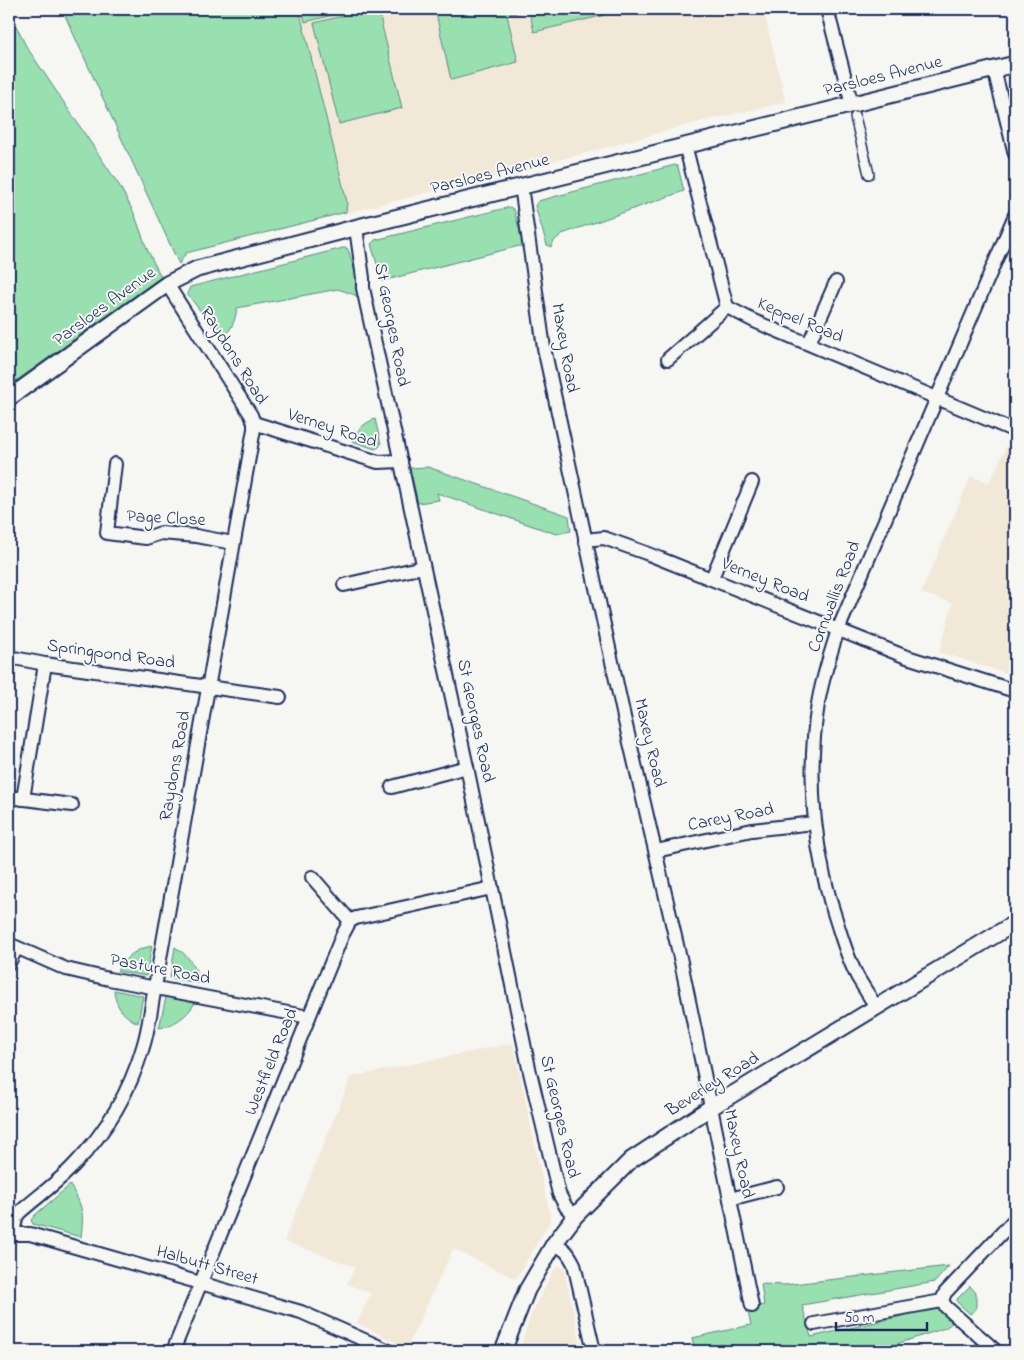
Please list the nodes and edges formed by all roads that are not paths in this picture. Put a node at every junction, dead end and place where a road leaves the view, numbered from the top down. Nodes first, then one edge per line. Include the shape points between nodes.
1 (828, 9) edge
2 (1015, 64) edge
3 (994, 69) junction
4 (854, 111) junction
5 (685, 145) junction
6 (1015, 154) edge
7 (869, 174) dead end
8 (522, 186) junction
9 (1015, 215) edge
10 (356, 228) junction
11 (836, 282) dead end
12 (167, 284) junction
13 (727, 307) junction
14 (809, 343) junction
15 (668, 359) dead end
16 (9, 398) edge
17 (936, 398) junction
18 (254, 422) junction
19 (1015, 431) edge
20 (401, 461) junction
21 (115, 464) dead end
22 (752, 482) dead end
23 (585, 540) junction
24 (233, 543) junction
25 (423, 567) junction
26 (712, 578) junction
27 (344, 585) dead end
28 (838, 630) junction
29 (9, 657) edge
30 (45, 664) junction
31 (208, 687) junction
32 (1015, 691) edge
33 (280, 697) dead end
34 (467, 767) junction
35 (392, 787) dead end
36 (9, 797) edge
37 (23, 799) junction
38 (72, 805) dead end
39 (814, 823) junction
40 (656, 851) junction
41 (312, 877) dead end
42 (492, 888) junction
43 (350, 921) junction
44 (1015, 922) edge
45 (12, 946) edge
46 (9, 963) edge
47 (156, 987) junction
48 (876, 1007) junction
49 (310, 1017) junction
50 (710, 1108) junction
51 (777, 1187) dead end
52 (730, 1199) junction
53 (575, 1216) junction
54 (1015, 1219) edge
55 (11, 1234) edge
56 (554, 1244) junction
57 (201, 1283) junction
58 (942, 1301) junction
59 (752, 1306) dead end
60 (814, 1324) dead end
61 (173, 1351) edge
62 (389, 1351) edge
63 (503, 1351) edge
64 (594, 1351) edge
65 (996, 1351) edge

1 - 4 street
2 - 3 street, Parsloes Avenue
3 - 4 street, Parsloes Avenue
3 - 6 street
4 - 5 street, Parsloes Avenue
4 - 7 street
5 - 8 street, Parsloes Avenue
5 - 13 street
8 - 10 street, Parsloes Avenue
8 - 23 street, Maxey Road via 544,348
9 - 17 street, Cornwallis Road
10 - 12 street, Parsloes Avenue via 210,265
10 - 20 street, St Georges Road via 363,288
11 - 14 street
12 - 16 street, Parsloes Avenue
12 - 18 street, Raydons Road
13 - 14 street, Keppel Road
13 - 15 street
14 - 17 street, Keppel Road
17 - 19 street, Keppel Road
17 - 28 street, Cornwallis Road
18 - 20 street, Verney Road via 378,462
18 - 24 street, Raydons Road
20 - 25 street, St Georges Road
21 - 24 street, Page Close via 107,533 146,538 160,533
22 - 26 street
23 - 26 street, Verney Road via 604,538
23 - 40 street, Maxey Road
24 - 31 street, Raydons Road
25 - 27 street
25 - 34 street, St Georges Road
26 - 28 street, Verney Road
28 - 32 street, Verney Road via 904,656
28 - 39 street, Cornwallis Road via 824,674 814,730
29 - 30 street, Springpond Road
30 - 31 street, Springpond Road
30 - 37 street
31 - 33 street, Springpond Road
31 - 47 street, Raydons Road
34 - 35 street
34 - 42 street, St Georges Road
36 - 37 street
37 - 38 street
39 - 40 street, Carey Road via 752,830
39 - 48 street, Cornwallis Road via 833,911 858,977
40 - 50 street, Maxey Road
41 - 43 street
42 - 43 street
42 - 53 street, St Georges Road via 559,1194
43 - 49 street, Westfield Road
44 - 48 street, Beverley Road
45 - 46 street
45 - 47 street, Pasture Road via 66,969
47 - 49 street, Pasture Road
47 - 55 street, Raydons Road via 144,1045 130,1083 114,1113 74,1165 19,1213
48 - 50 street, Beverley Road
49 - 57 street, Westfield Road
50 - 52 street, Maxey Road
50 - 53 street, Beverley Road via 630,1160
51 - 52 street
52 - 59 street, Maxey Road
53 - 56 street, Beverley Road
54 - 58 street via 944,1293
55 - 57 street, Halbutt Street via 30,1234
56 - 63 street, Beverley Road via 527,1290
56 - 64 street via 568,1252 574,1264
57 - 61 street, Westfield Road
57 - 62 street, Halbutt Street via 301,1312
58 - 60 street
58 - 65 street

